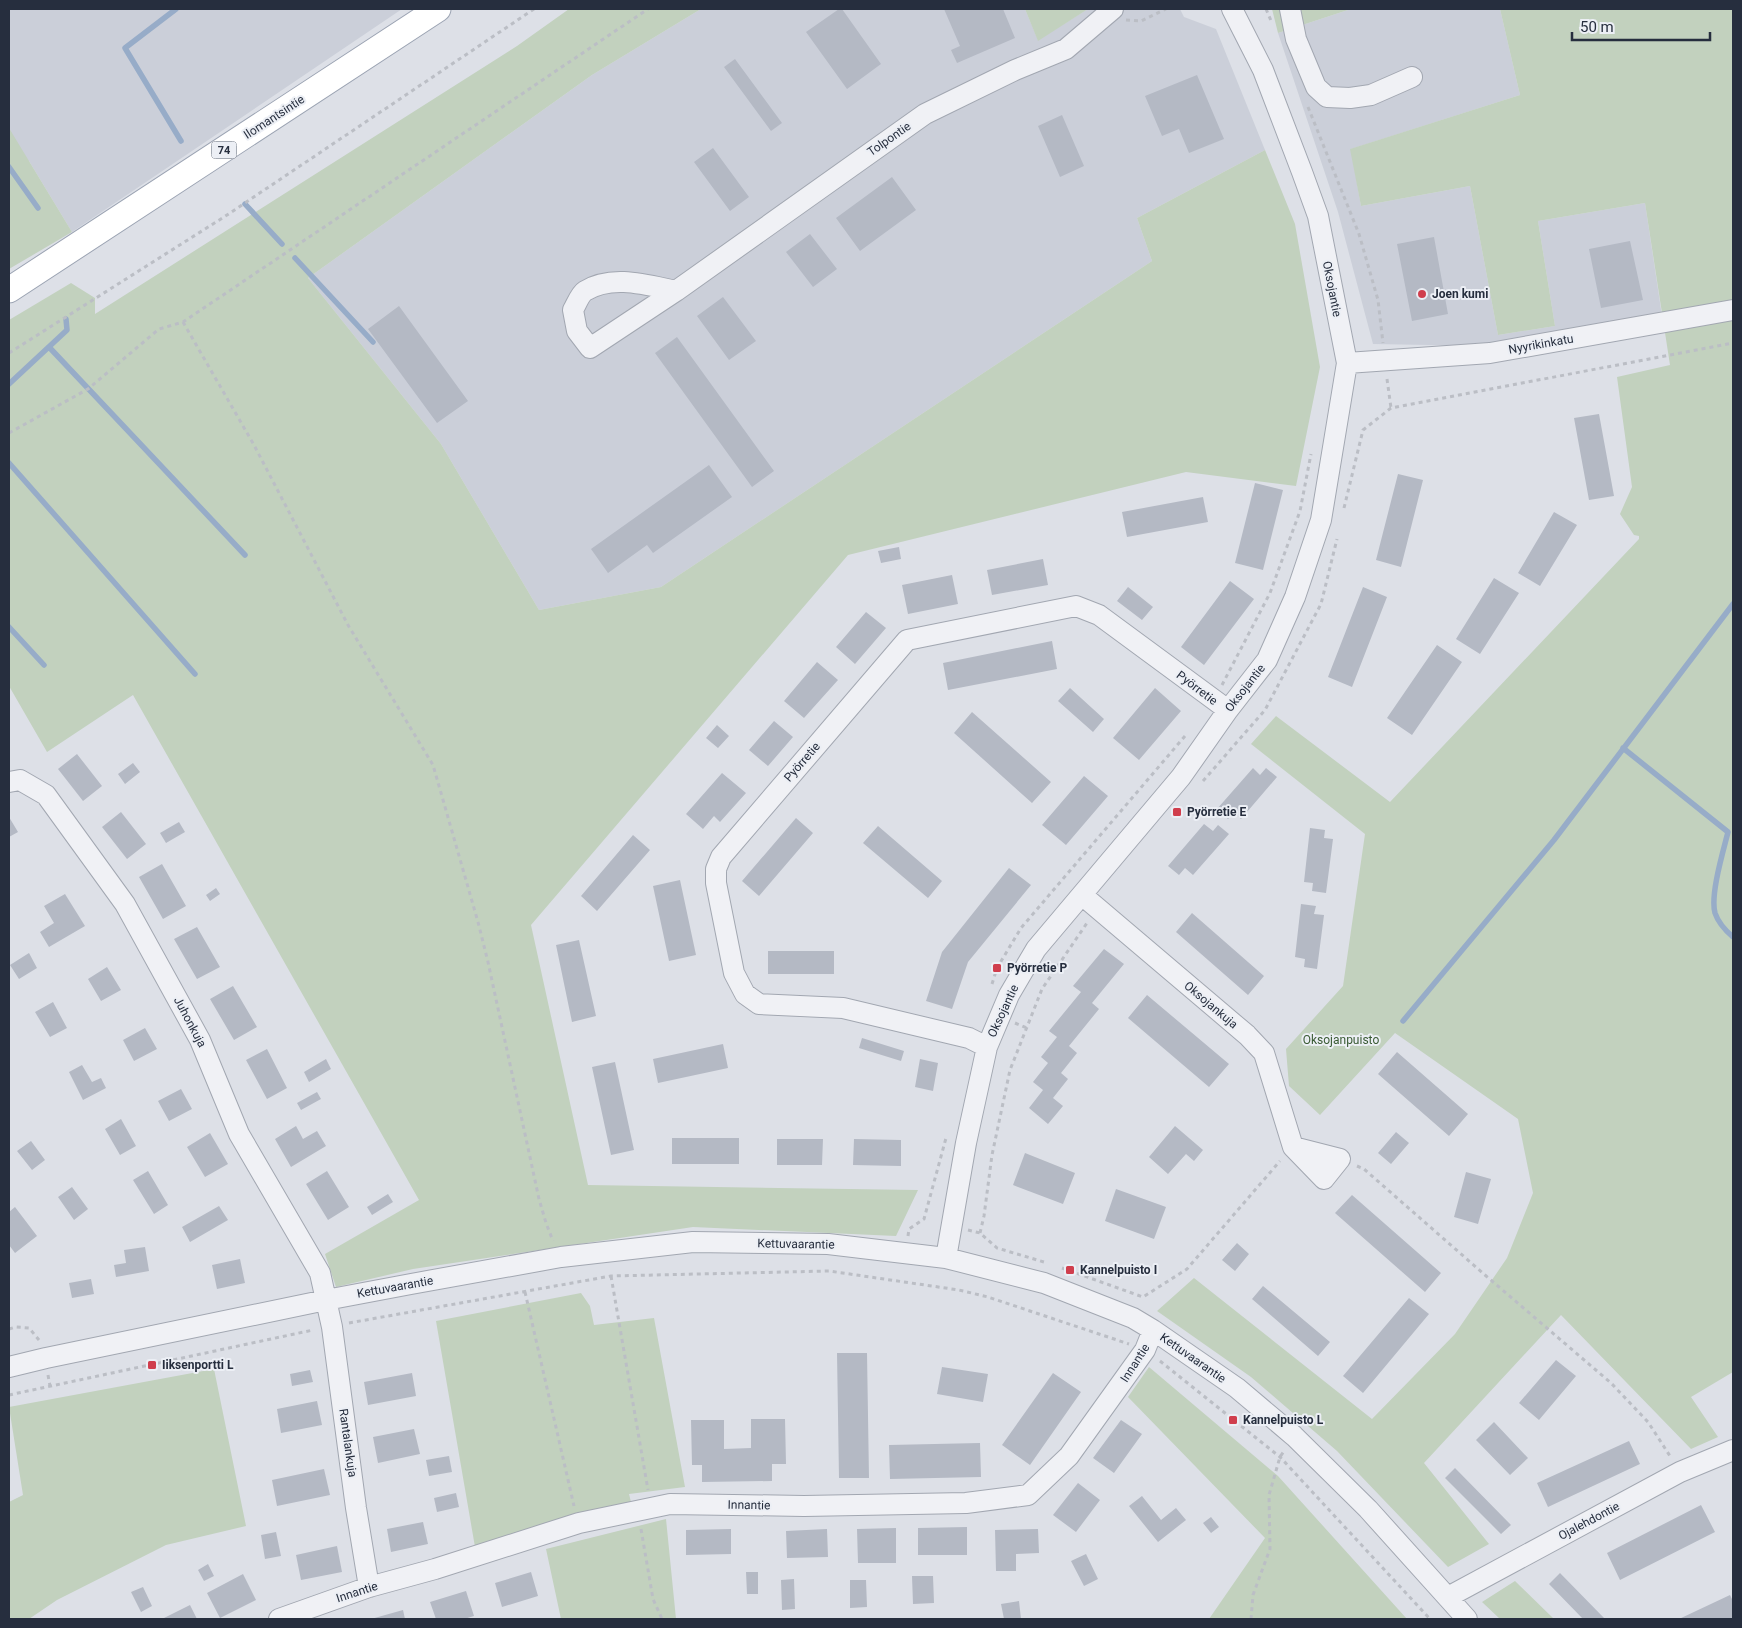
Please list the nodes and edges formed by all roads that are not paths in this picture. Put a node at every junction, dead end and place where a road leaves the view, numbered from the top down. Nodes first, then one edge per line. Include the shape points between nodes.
1 (438, 9) edge
2 (1232, 9) edge
3 (1290, 9) edge
4 (1112, 10) edge
5 (1412, 77) dead end
6 (9, 290) edge
7 (676, 291) junction
8 (1733, 310) edge
9 (1347, 363) junction
10 (1228, 710) junction
11 (9, 782) edge
12 (1082, 895) junction
13 (987, 1047) junction
14 (1340, 1159) road end
15 (946, 1258) junction
16 (326, 1300) junction
17 (1153, 1330) junction
18 (9, 1367) edge
19 (1733, 1450) edge
20 (369, 1587) junction
21 (1448, 1597) junction
22 (279, 1619) edge
23 (1467, 1619) edge

1 - 6 main road, Ilomantsintie / 74
2 - 9 street, Oksojantie via 1263,70 1318,216
3 - 5 street via 1296,39 1316,87 1327,97 1371,95
4 - 7 street, Tolpontie via 1066,49 925,114
7 - 7 street, Tolpontie via 638,283 608,282 584,292 572,310 577,331 590,348
8 - 9 street, Nyyrikinkatu via 1490,353
9 - 10 street, Oksojantie via 1321,520 1295,597 1267,660
10 - 12 street, Oksojantie via 1181,777
10 - 13 street, Pyörretie via 1099,615 1076,606 907,640 721,857 716,883 734,973 745,994 759,1004 843,1008 969,1038
11 - 16 street, Juhonkuja via 20,780 46,795 125,904 200,1040 239,1134 320,1273
12 - 13 street, Oksojantie via 1036,949 1009,995
12 - 14 street, Oksojankuja via 1264,1053 1293,1147 1324,1178
13 - 15 street, Oksojantie
15 - 16 street, Kettuvaarantie via 828,1244 693,1242 561,1257
15 - 17 street, Kettuvaarantie via 1044,1283 1133,1318
16 - 18 street, Kettuvaarantie
16 - 20 street, Rantalankuja
17 - 20 street, Innantie via 1145,1350 1069,1456 1028,1495 966,1503 670,1504 578,1523
17 - 21 street, Kettuvaarantie via 1237,1388 1294,1436 1368,1509
19 - 21 street, Ojalehdontie via 1680,1472
20 - 22 street, Innantie
21 - 23 street, Kettuvaarantie

